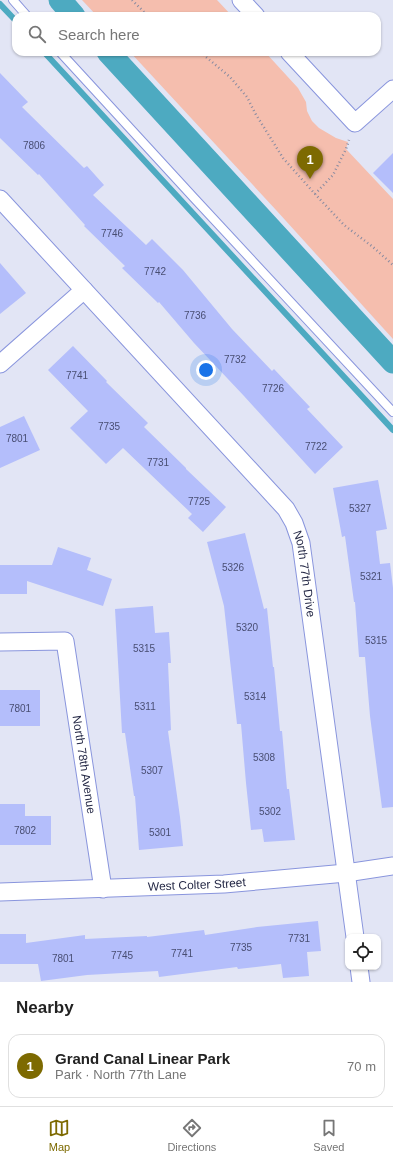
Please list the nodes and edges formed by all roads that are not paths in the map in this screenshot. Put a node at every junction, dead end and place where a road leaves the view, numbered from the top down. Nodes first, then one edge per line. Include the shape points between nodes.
1 (13, 0) edge
2 (242, 0) edge
3 (24, 12) edge
4 (252, 12) edge
5 (64, 56) edge
6 (293, 56) edge
7 (393, 89) edge
8 (0, 199) edge
9 (84, 290) junction
10 (0, 364) edge
11 (393, 412) edge
12 (0, 642) edge
13 (393, 866) edge
14 (346, 873) junction
15 (103, 889) junction
16 (0, 892) edge
17 (355, 934) edge
18 (360, 970) edge
19 (362, 982) edge

1 - 3 lane
2 - 4 street
5 - 11 lane
6 - 7 street via 355,123
8 - 9 street, North 77th Drive
9 - 10 street
9 - 14 street, North 77th Drive via 286,509 294,523 301,543
12 - 15 street, North 78th Avenue via 65,641
13 - 14 street, West Colter Street
14 - 15 street, West Colter Street via 224,884
14 - 17 street, North 77th Drive
15 - 16 street, West Colter Street
18 - 19 street

